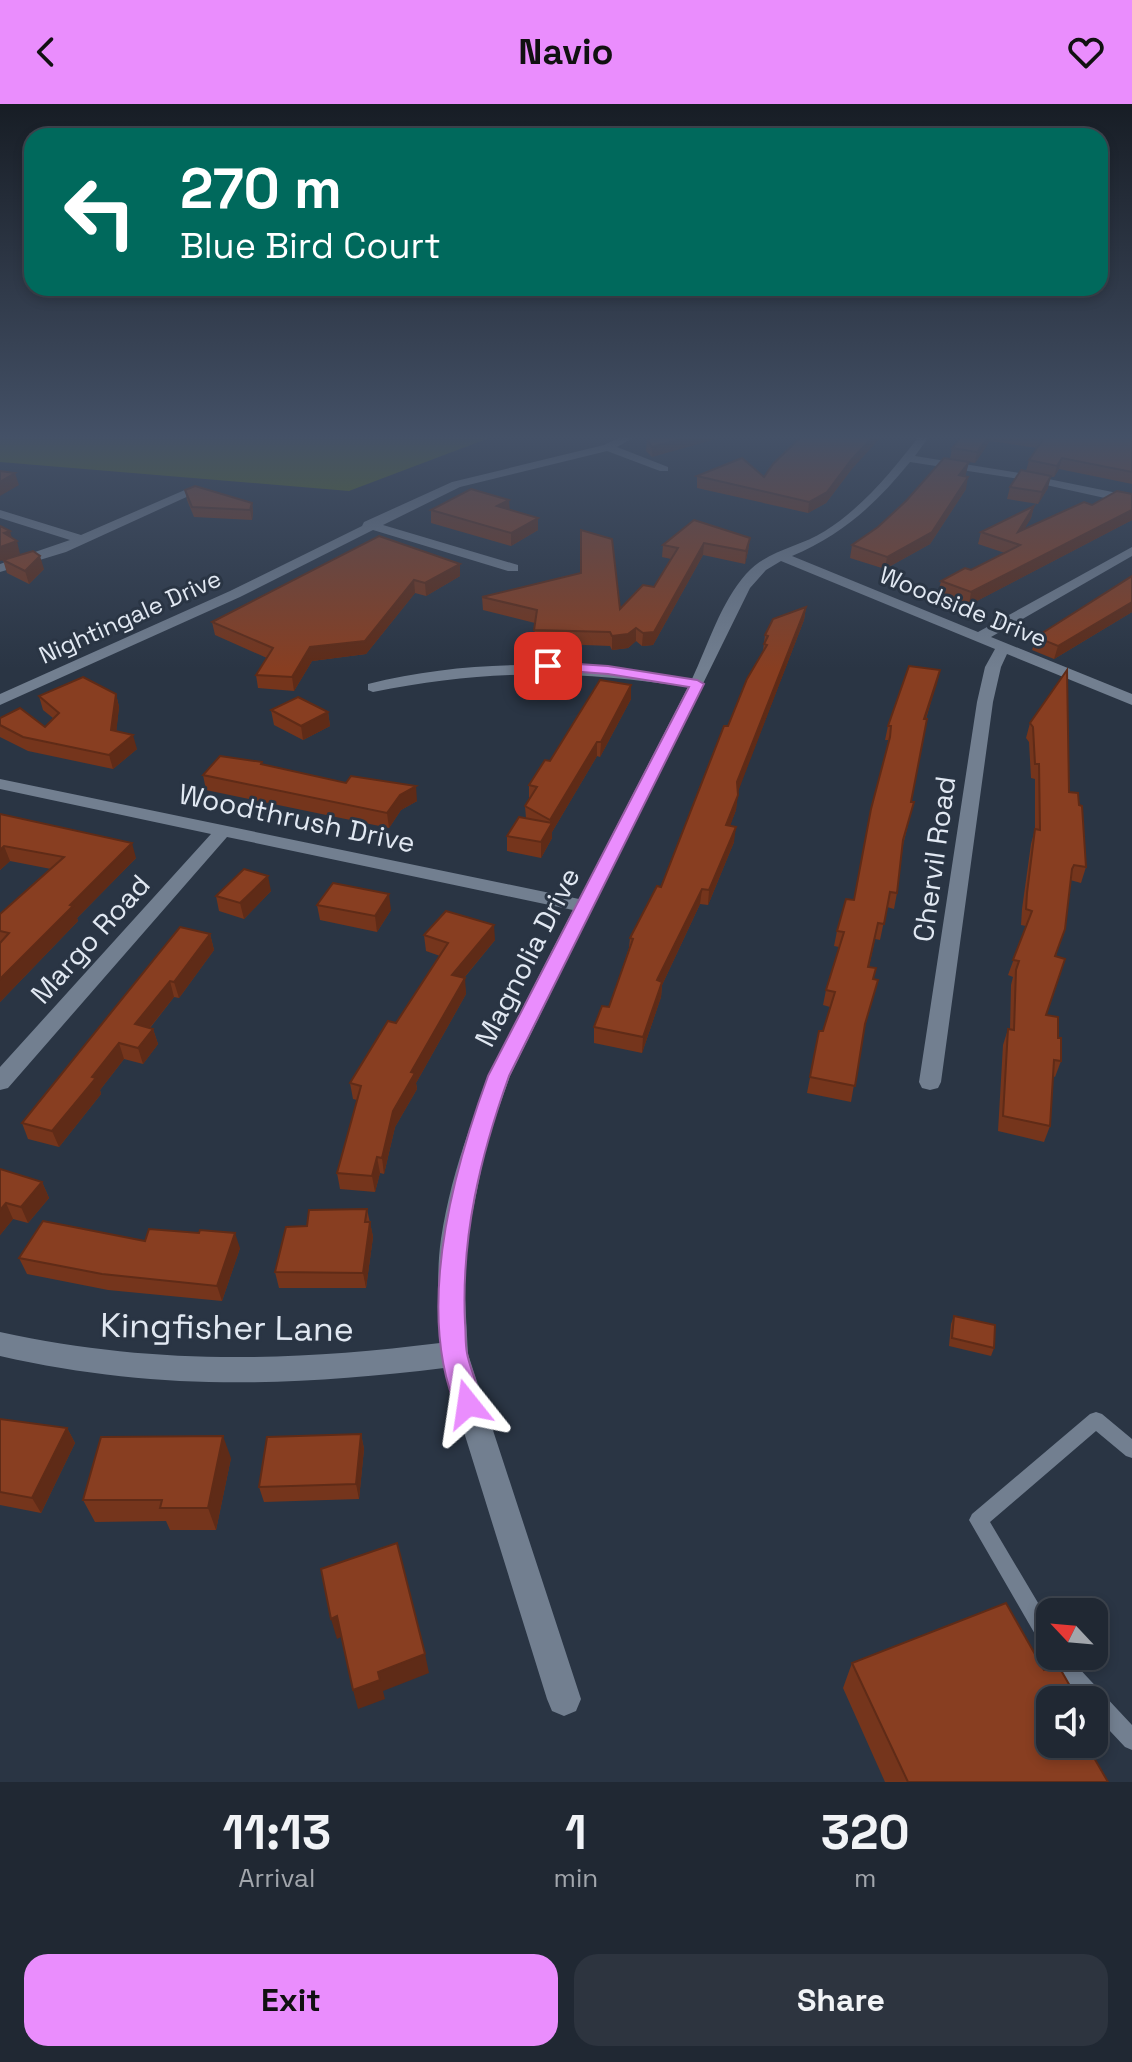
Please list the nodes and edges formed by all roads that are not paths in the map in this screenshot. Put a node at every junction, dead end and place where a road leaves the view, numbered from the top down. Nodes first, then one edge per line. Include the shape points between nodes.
1 (143, 513) edge
2 (393, 513) edge
3 (856, 513) edge
4 (0, 514) edge
5 (368, 525) junction
6 (83, 540) junction
7 (1132, 551) edge
8 (778, 555) junction
9 (0, 568) edge
10 (513, 568) dead end
11 (980, 637) junction
12 (1004, 647) junction
13 (697, 684) junction
14 (373, 687) dead end
15 (0, 700) edge
16 (1132, 700) edge
17 (0, 784) edge
18 (222, 832) junction
19 (584, 906) junction
20 (0, 1082) edge
21 (930, 1082) dead end
22 (0, 1344) edge
23 (454, 1354) junction
24 (1132, 1450) edge
25 (1036, 1617) edge
26 (1067, 1670) edge
27 (564, 1699) dead end
28 (1132, 1740) edge

1 - 6 street
2 - 5 street, Nightingale Drive
3 - 8 street, Magnolia Drive via 810,544
4 - 6 street
5 - 10 street
5 - 15 street, Nightingale Drive via 222,600
6 - 9 street
7 - 11 street
8 - 11 street, Woodside Drive
8 - 13 street, Magnolia Drive via 748,578
11 - 12 street, Woodside Drive
12 - 16 street, Woodside Drive
12 - 21 street, Chervil Road via 985,702
13 - 14 street via 548,666 457,671
13 - 19 street, Magnolia Drive
17 - 18 street, Woodthrush Drive
18 - 19 street, Woodthrush Drive
18 - 20 street, Margo Road
19 - 23 street, Magnolia Drive via 499,1076 475,1141 454,1239
22 - 23 street, Kingfisher Lane via 96,1364 224,1370 342,1368
23 - 27 street, Magnolia Drive
24 - 25 lane via 1096,1420 978,1520
26 - 28 lane

